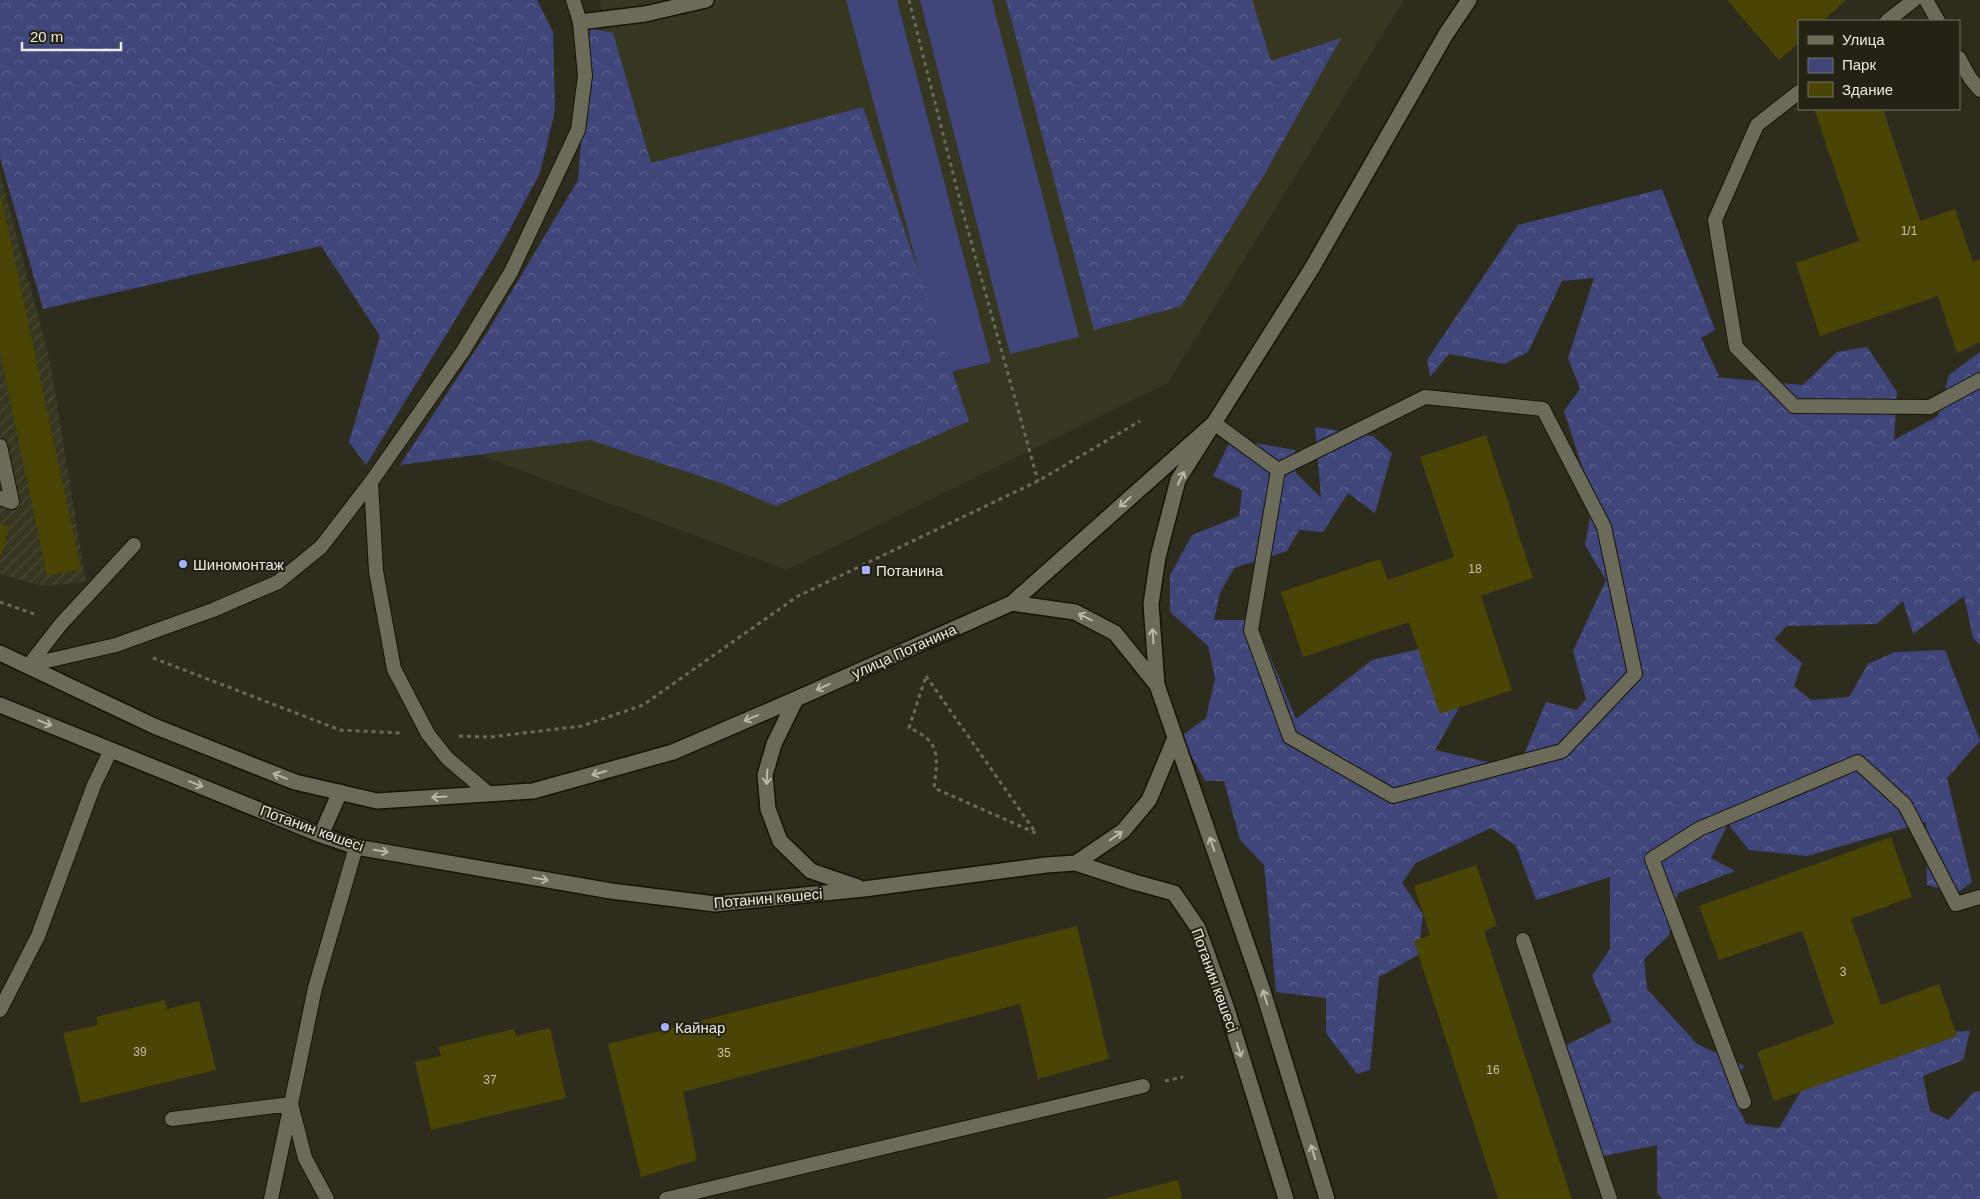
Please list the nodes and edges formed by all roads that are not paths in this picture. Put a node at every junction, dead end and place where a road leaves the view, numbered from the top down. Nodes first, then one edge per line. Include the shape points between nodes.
1 (573, 0) edge
2 (706, 0) edge
3 (1469, 0) edge
4 (1914, 0) edge
5 (1926, 0) edge
6 (1888, 20) edge
7 (1937, 20) edge
8 (580, 22) junction
9 (1960, 60) edge
10 (1980, 90) edge
11 (1798, 93) edge
12 (1980, 380) edge
13 (1214, 424) junction
14 (0, 446) edge
15 (1278, 470) junction
16 (371, 482) junction
17 (0, 498) edge
18 (134, 546) dead end
19 (1012, 603) junction
20 (0, 653) edge
21 (28, 666) junction
22 (1157, 685) junction
23 (796, 699) junction
24 (0, 705) edge
25 (1174, 738) junction
26 (111, 750) junction
27 (340, 792) junction
28 (489, 794) junction
29 (321, 834) junction
30 (356, 847) junction
31 (1076, 863) junction
32 (864, 889) junction
33 (1980, 897) edge
34 (1523, 940) dead end
35 (0, 1010) edge
36 (1143, 1086) dead end
37 (1744, 1102) dead end
38 (291, 1104) junction
39 (172, 1120) dead end
40 (271, 1199) edge
41 (326, 1199) edge
42 (666, 1199) edge
43 (1286, 1199) edge
44 (1327, 1199) edge
45 (1610, 1199) edge

1 - 8 lane
2 - 8 main road via 645,14
3 - 13 main road via 1446,34 1312,268
4 - 6 lane
5 - 7 lane
8 - 16 lane via 585,76 578,130 511,272 463,351
9 - 10 lane
11 - 12 lane via 1757,125 1715,220 1736,347 1794,406 1930,407
13 - 15 lane
13 -> 19 main road
22 -> 13 main road via 1151,604 1158,557 1178,480
14 - 17 lane via 12,502
15 - 15 lane via 1251,630 1290,737 1392,796 1562,751 1634,674 1604,528 1543,409 1425,397
16 - 21 lane via 321,547 278,582 213,610 116,645
16 - 28 lane via 376,571 394,669 428,734 447,758
18 - 21 lane via 61,624
22 -> 19 main road via 1115,633 1075,612
19 -> 23 main road, улица Потанина
20 - 21 main road
27 -> 21 main road via 295,782 154,726
22 - 25 main road
23 -> 28 main road via 673,752 533,792
23 -> 32 main road via 774,744 766,775 768,809 780,841 811,872
24 -> 26 main road, Потанин көшесі
31 -> 25 main road via 1123,831 1149,800
44 -> 25 main road via 1262,988
26 -> 29 main road, Потанин көшесі
26 - 35 lane via 94,785 38,936
28 -> 27 main road via 377,801
27 - 29 main road
29 - 30 main road, Потанин көшесі
30 -> 32 main road, Потанин көшесі via 611,891 715,904
30 - 38 lane via 315,988
31 - 32 main road, Потанин көшесі
31 -> 43 main road, Потанин көшесі via 1174,893 1198,928 1227,1009
33 - 37 lane via 1956,904 1905,805 1858,762 1698,829 1652,859
34 - 45 lane
36 - 42 lane
38 - 39 lane
38 - 40 lane
38 - 41 lane via 304,1158

